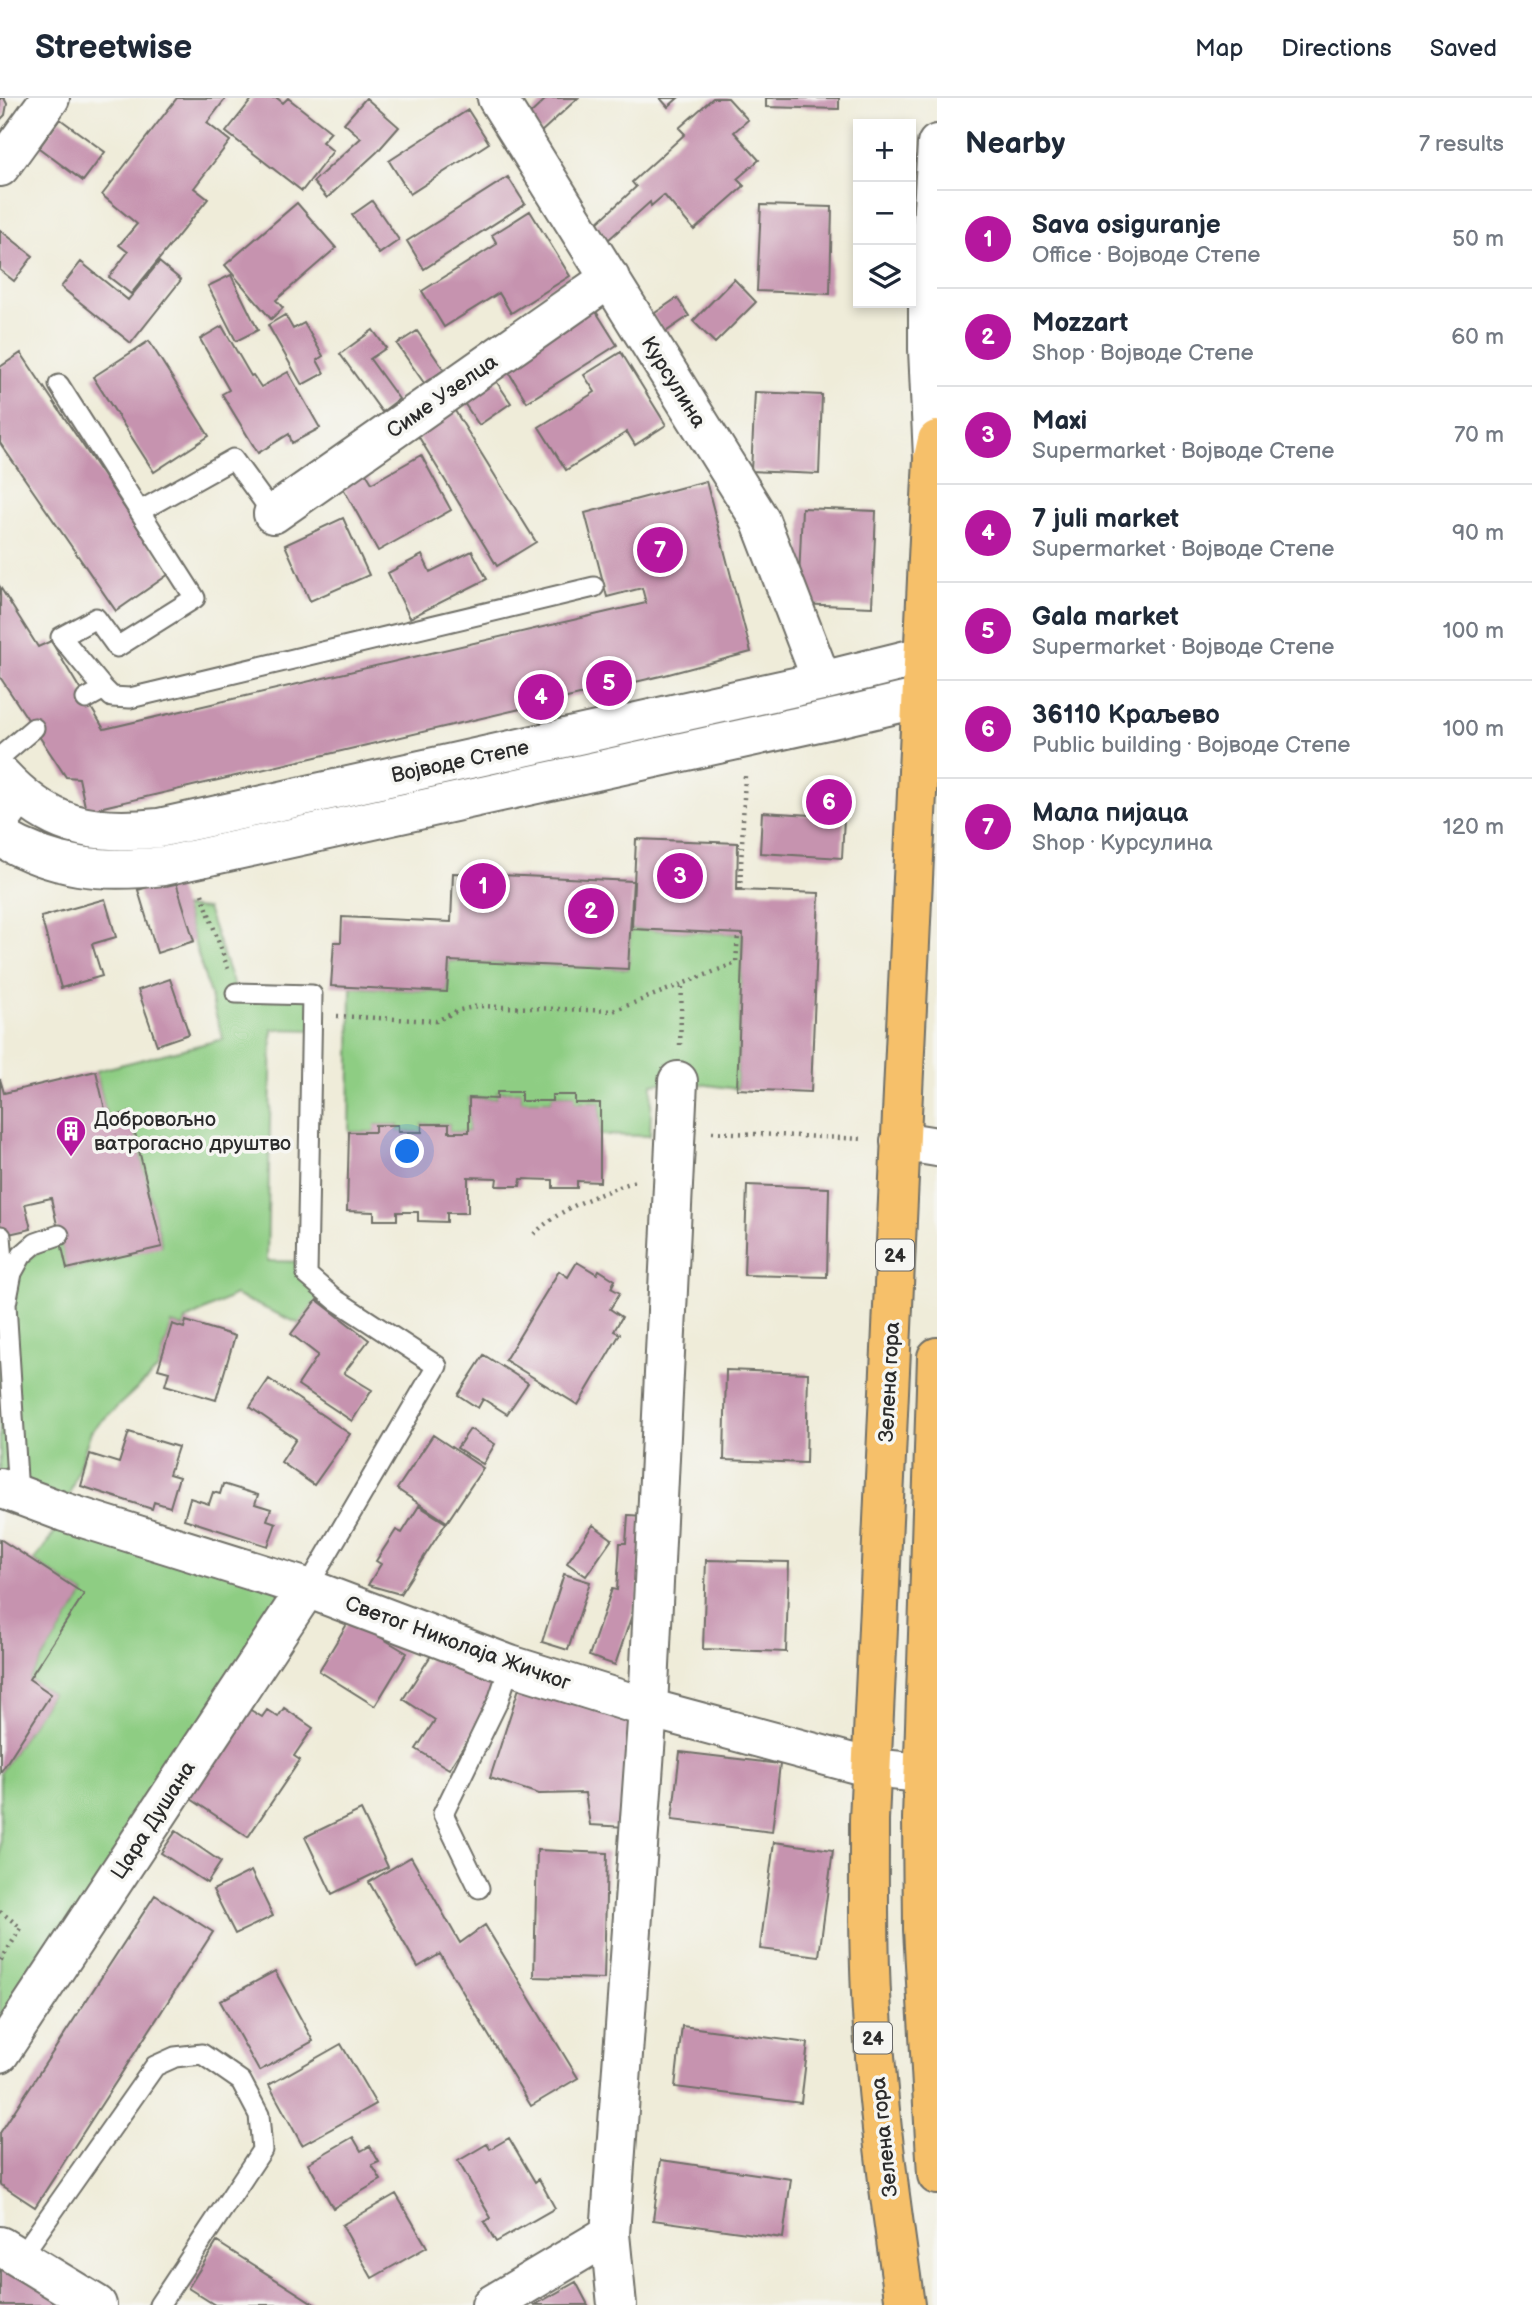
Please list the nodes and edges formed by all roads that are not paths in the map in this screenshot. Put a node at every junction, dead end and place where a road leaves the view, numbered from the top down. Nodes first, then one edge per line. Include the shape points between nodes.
1 (50, 98) edge
2 (497, 98) edge
3 (937, 144) edge
4 (0, 167) edge
5 (610, 278) junction
6 (59, 385) dead end
7 (935, 449) edge
8 (140, 511) junction
9 (273, 514) joint
10 (594, 587) dead end
11 (930, 676) edge
12 (822, 681) junction
13 (104, 689) junction
14 (86, 699) dead end
15 (34, 728) dead end
16 (0, 757) edge
17 (6, 796) edge
18 (0, 837) edge
19 (236, 993) road end
20 (678, 1081) road end
21 (919, 1144) edge
22 (59, 1235) dead end
23 (1, 1236) edge
24 (6, 1304) junction
25 (937, 1357) edge
26 (9, 1491) edge
27 (307, 1588) junction
28 (510, 1665) junction
29 (648, 1708) junction
30 (871, 1768) junction
31 (930, 1773) edge
32 (480, 1888) dead end
33 (0, 2053) edge
34 (937, 2175) edge
35 (610, 2234) junction
36 (10, 2252) edge
37 (97, 2305) edge
38 (159, 2305) edge
39 (491, 2305) edge
40 (617, 2305) edge
41 (905, 2305) edge

1 - 4 street
2 - 5 street, Курсулина
3 - 7 street, Зелена гора via 928,302
5 - 9 street, Симе Узелца
5 - 12 street, Курсулина via 760,520
6 - 8 lane
7 - 11 main road, Зелена гора / 24
8 - 9 lane via 233,459
8 - 13 lane via 195,598 117,647 96,618 61,637
10 - 13 lane via 130,698 112,697
11 - 12 street, Војводе Степе via 842,674
11 - 18 street, Војводе Степе via 747,738 190,860 128,870 96,869 36,856
11 - 21 main road, Зелена гора / 24
12 - 17 street, Војводе Степе via 159,828 98,830 67,824
13 - 14 lane
15 - 16 lane
19 - 27 lane via 312,995 307,1275 336,1300 437,1366
20 - 29 street
21 - 30 main road, Зелена гора / 24
22 - 24 lane via 36,1243 22,1255 12,1273
23 - 24 lane
24 - 26 lane
25 - 31 main road
26 - 27 street, Светог Николаја Жичког
27 - 28 street, Светог Николаја Жичког
27 - 33 street, Цара Душана
28 - 29 street, Светог Николаја Жичког
28 - 32 lane via 498,1701 443,1814
29 - 30 street, Светог Николаја Жичког
29 - 35 street
30 - 31 street, Светог Николаја Жичког
30 - 41 main road, Зелена гора / 24 via 873,2028
31 - 34 main road via 923,1929
35 - 39 street
35 - 40 street
36 - 37 street
36 - 38 lane via 155,2066 175,2057 202,2054 241,2081 259,2115 262,2150

